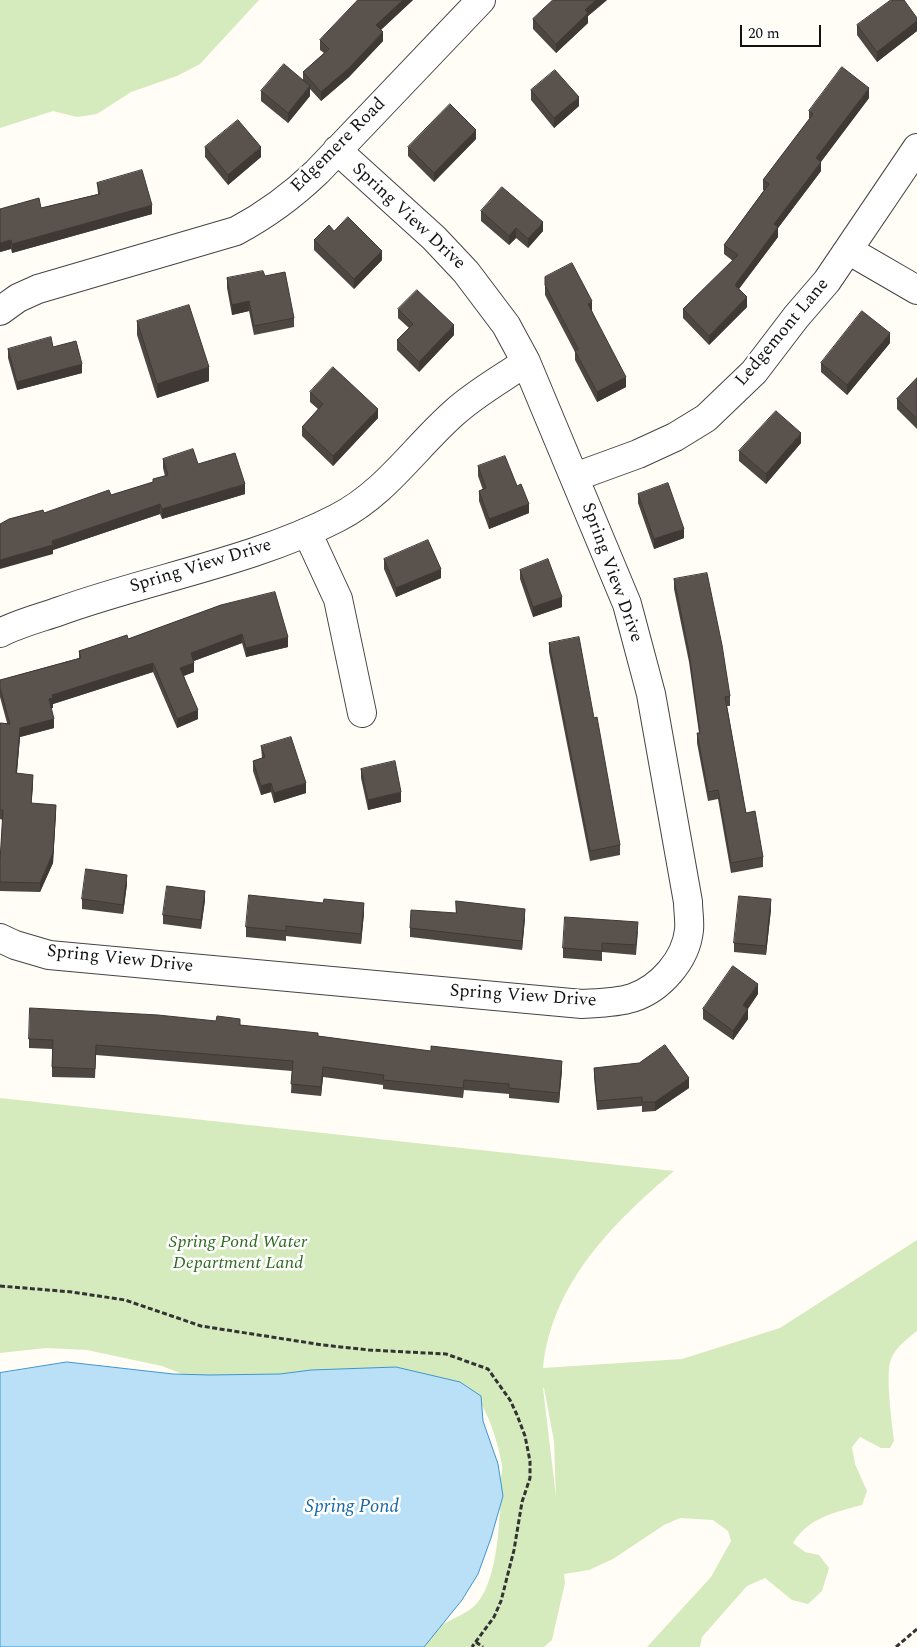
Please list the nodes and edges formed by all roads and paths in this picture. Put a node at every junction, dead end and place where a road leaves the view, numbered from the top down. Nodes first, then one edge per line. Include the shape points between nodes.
1 (481, 0) edge
2 (917, 148) edge
3 (337, 150) junction
4 (848, 250) junction
5 (917, 290) edge
6 (0, 311) edge
7 (526, 362) junction
8 (575, 477) junction
9 (307, 532) junction
10 (0, 633) edge
11 (362, 713) dead end
12 (0, 938) edge
13 (0, 1286) edge
14 (917, 1629) edge
15 (476, 1642) junction
16 (472, 1647) edge
17 (483, 1647) edge
18 (896, 1647) edge

1 - 3 street, Edgemere Road
2 - 4 street, Ledgemont Lane
3 - 6 street, Edgemere Road via 303,186 260,218 236,231 38,289
3 - 7 street, Spring View Drive via 434,238 466,272 506,325
4 - 5 street
4 - 8 street, Ledgemont Lane via 754,372 706,418 653,448
7 - 8 street, Spring View Drive
7 - 9 street, Spring View Drive via 457,410 366,499 339,518
8 - 12 street, Spring View Drive via 627,604 651,694 688,902 689,930 681,955 669,973 653,986 633,998 605,1003 552,1002 49,955
9 - 10 street, Spring View Drive via 16,625
9 - 11 street via 338,599
13 - 15 path via 125,1300 200,1326 323,1345 446,1354 488,1369 517,1415 525,1436 530,1478 501,1601
14 - 18 path
15 - 16 path
15 - 17 path

